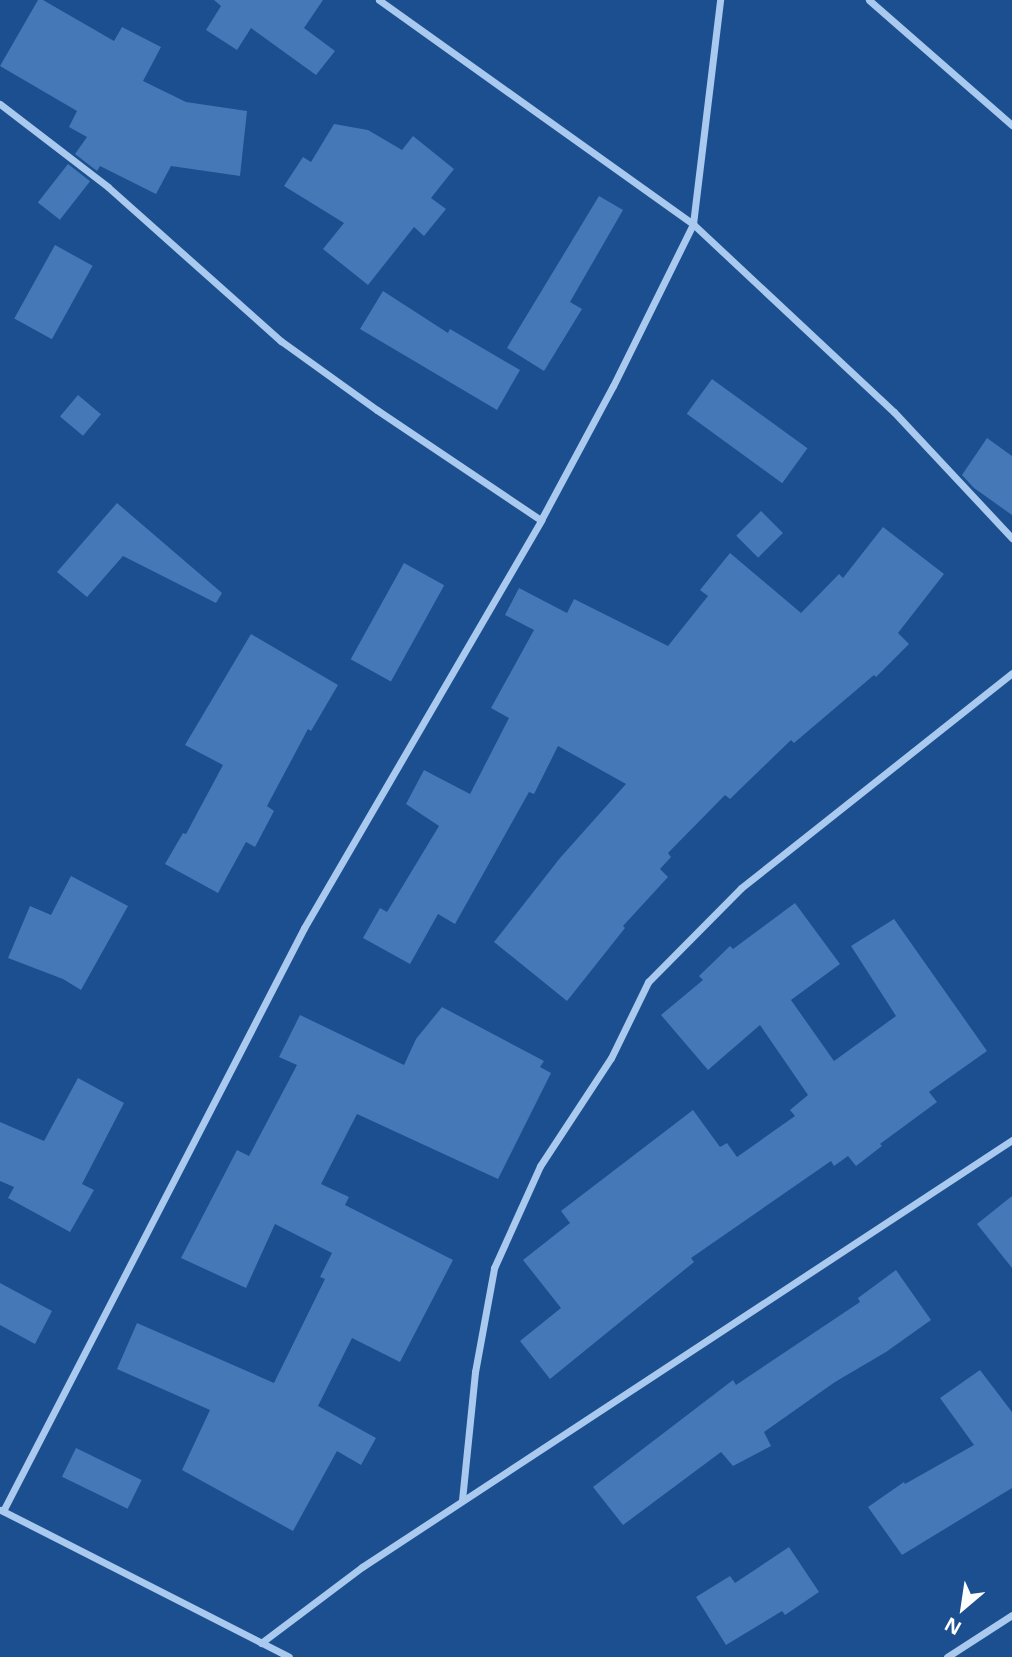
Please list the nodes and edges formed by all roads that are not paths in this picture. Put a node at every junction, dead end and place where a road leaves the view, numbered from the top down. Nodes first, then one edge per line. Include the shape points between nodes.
1 (379, 0) edge
2 (720, 0) edge
3 (869, 0) edge
4 (0, 104) edge
5 (1012, 125) edge
6 (693, 224) junction
7 (541, 520) junction
8 (1012, 538) edge
9 (1012, 673) edge
10 (1012, 1140) edge
11 (462, 1500) junction
12 (1, 1510) edge
13 (1012, 1615) edge
14 (261, 1643) junction
15 (289, 1657) edge
16 (947, 1657) edge

1 - 6 street
2 - 6 street
3 - 5 street
4 - 7 street via 108,187 281,341
6 - 7 street
6 - 8 street via 894,412
7 - 12 street via 304,928
9 - 11 street via 741,888 648,982 611,1058 540,1166 494,1268 475,1372
10 - 11 street
11 - 14 street
12 - 14 street
13 - 16 street
14 - 15 street

